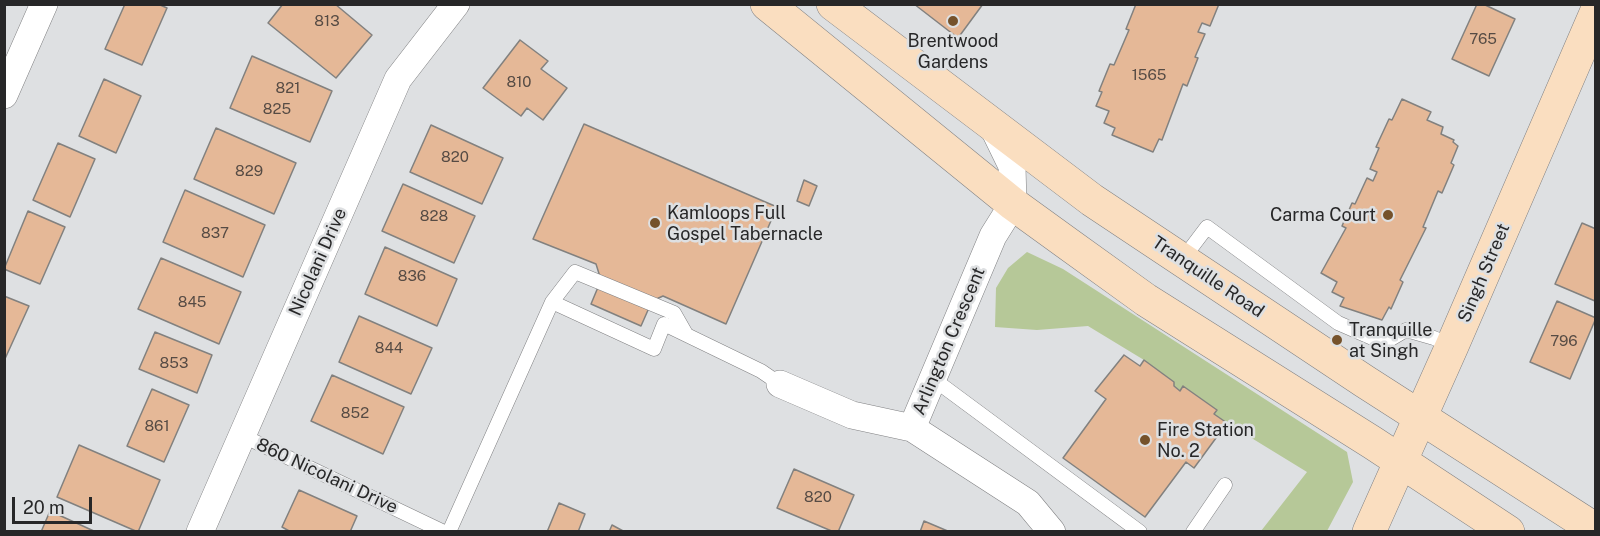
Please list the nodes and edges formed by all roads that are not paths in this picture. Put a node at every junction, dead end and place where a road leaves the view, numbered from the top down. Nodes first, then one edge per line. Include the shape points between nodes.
1 (44, 4) edge
2 (456, 4) edge
3 (767, 4) edge
4 (834, 4) edge
5 (1596, 13) edge
6 (4, 95) edge
7 (993, 127) junction
8 (1013, 204) junction
9 (1182, 260) junction
10 (552, 302) junction
11 (686, 334) junction
12 (1452, 346) junction
13 (932, 378) junction
14 (780, 384) joint
15 (1420, 417) junction
16 (912, 428) junction
17 (241, 435) junction
18 (1401, 461) junction
19 (1226, 485) dead end
20 (200, 531) edge
21 (447, 531) edge
22 (1052, 531) edge
23 (1140, 531) edge
24 (1193, 531) edge
25 (1369, 531) edge
26 (1508, 531) edge
27 (1596, 531) edge

1 - 6 street
2 - 17 street, Nicolani Drive via 398,79
3 - 8 main road
4 - 7 main road, Tranquille Road
5 - 12 main road, Singh Street
7 - 8 street via 1012,166
7 - 9 main road, Tranquille Road
8 - 13 street, Arlington Crescent via 993,236
8 - 18 main road via 1146,300
9 - 12 lane via 1207,227 1338,323 1384,343 1406,330
9 - 15 main road, Tranquille Road
10 - 11 lane via 654,349 664,324
10 - 11 lane via 575,272 674,313
10 - 21 lane
11 - 14 lane
12 - 15 main road, Singh Street
13 - 16 street, Arlington Crescent
13 - 23 lane
14 - 16 street, Arlington Crescent via 852,415
15 - 18 main road, Singh Street
15 - 27 main road, Tranquille Road
16 - 22 street via 1028,503
17 - 20 street, Nicolani Drive
17 - 21 lane, 860 Nicolani Drive
18 - 25 main road, Singh Street
18 - 26 main road
19 - 24 lane

